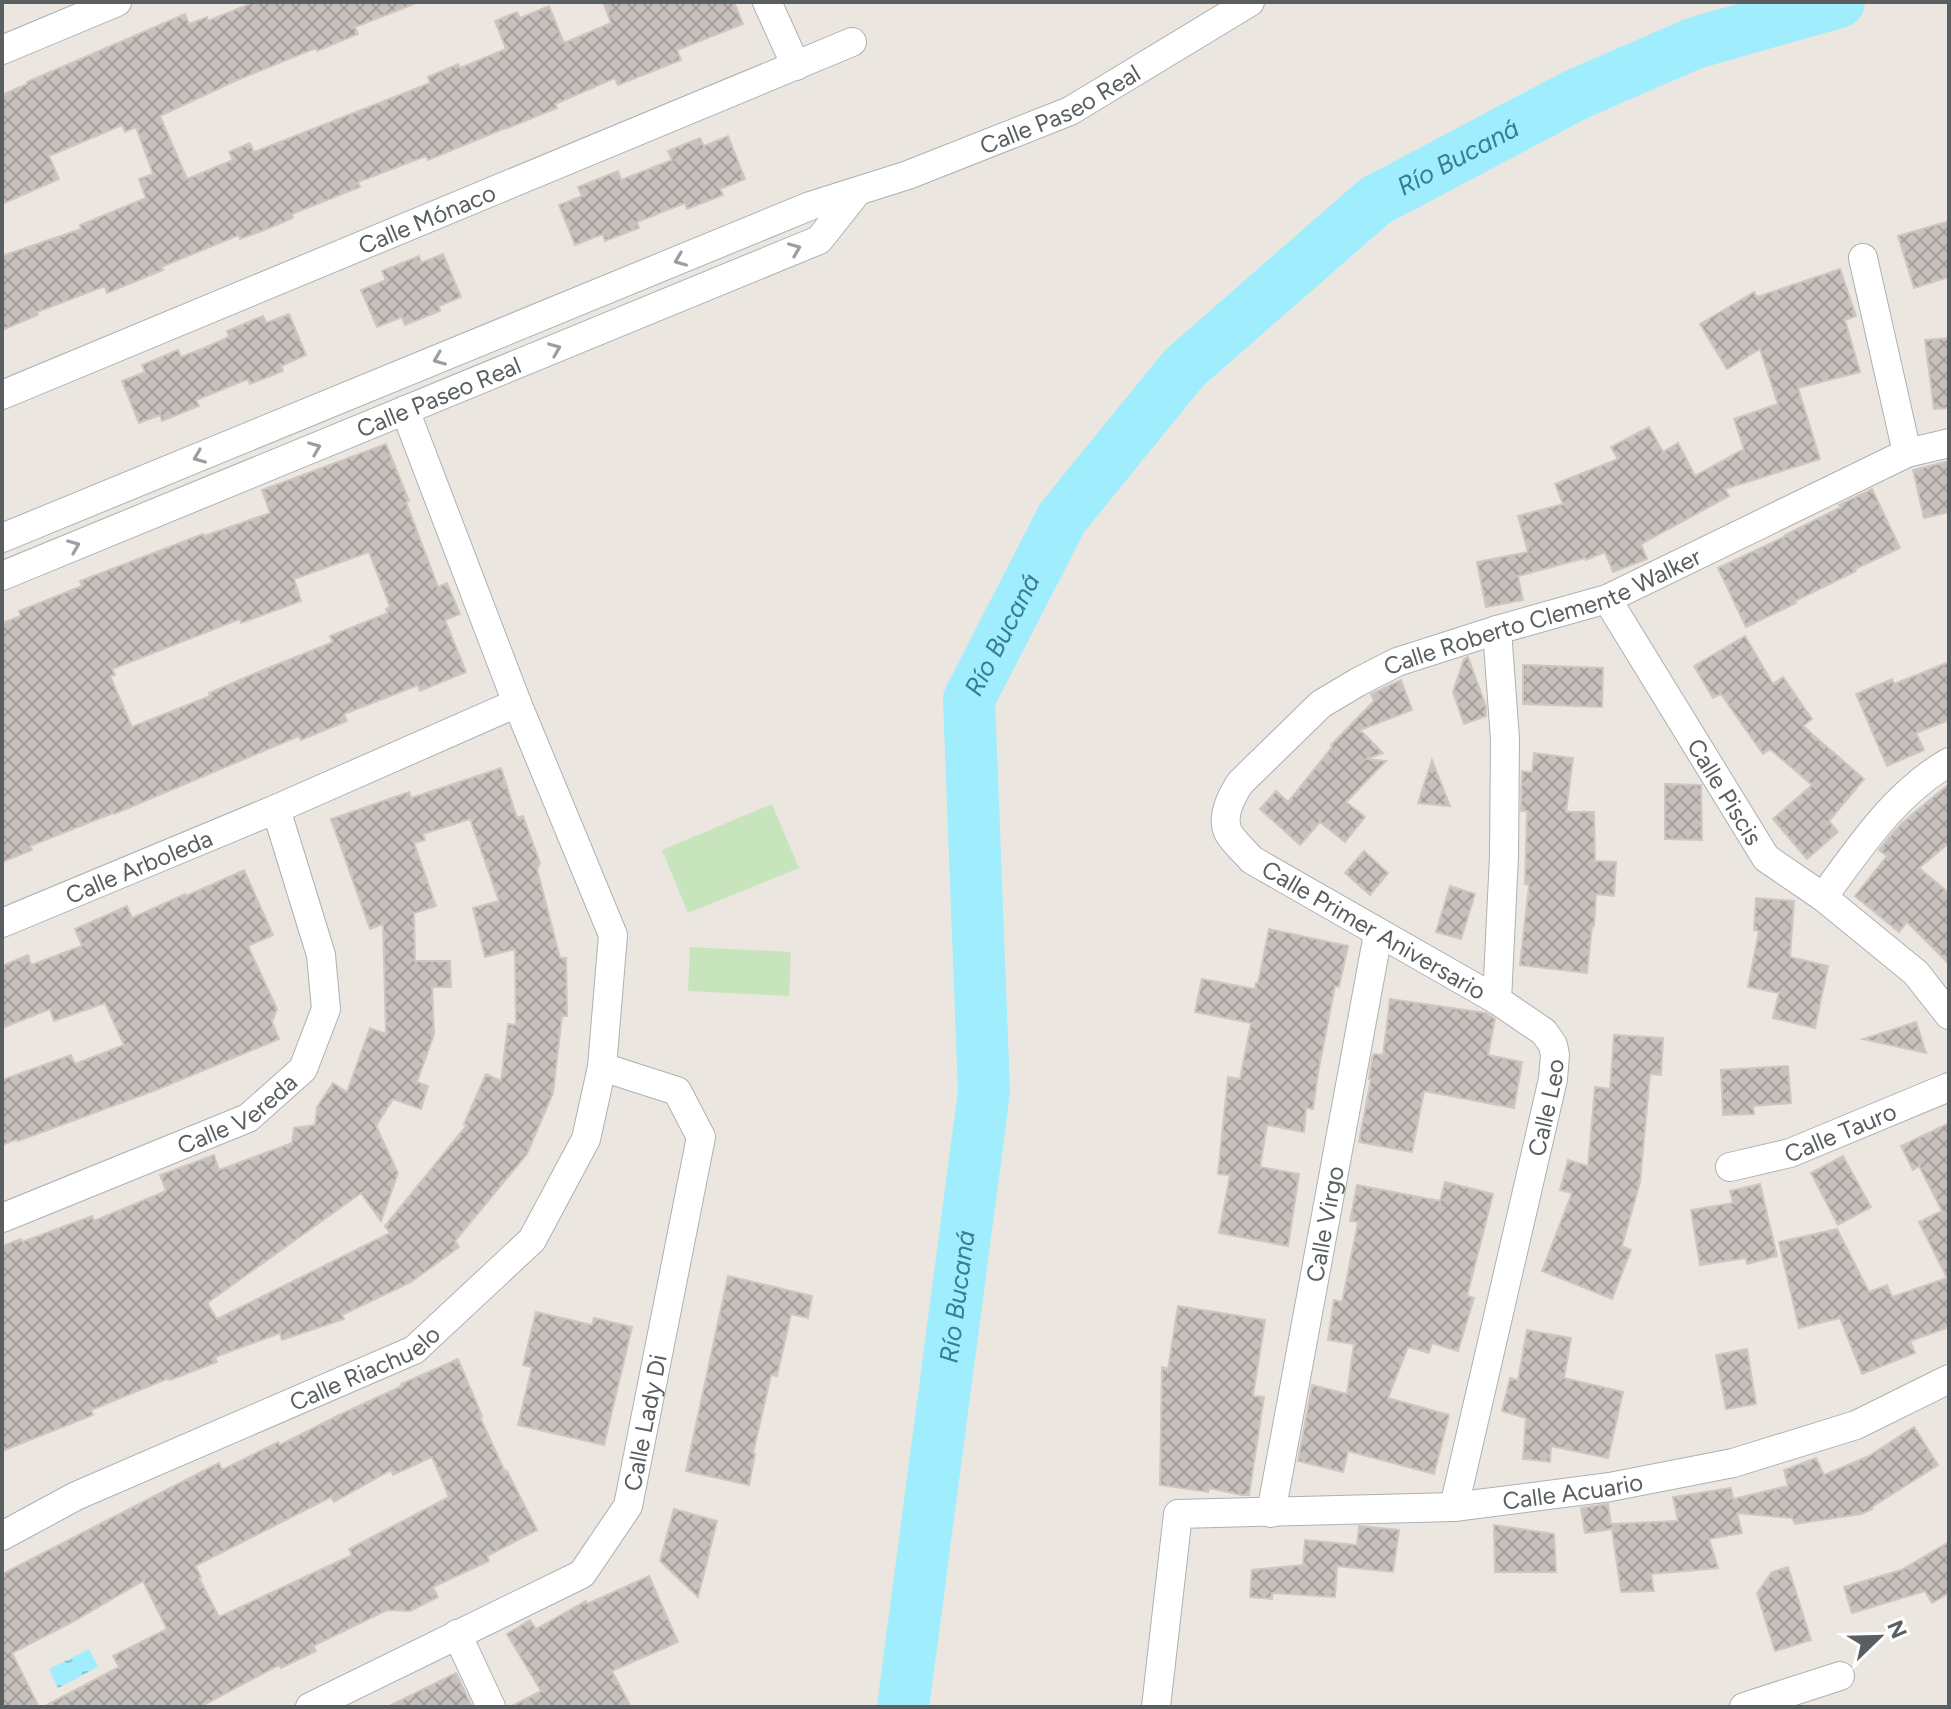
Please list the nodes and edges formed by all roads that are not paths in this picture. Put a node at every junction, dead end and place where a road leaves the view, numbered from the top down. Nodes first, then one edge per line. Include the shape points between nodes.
1 (117, 2) edge
2 (767, 2) edge
3 (1250, 2) edge
4 (852, 42) dead end
5 (2, 50) edge
6 (796, 66) junction
7 (857, 192) junction
8 (1863, 258) dead end
9 (2, 395) edge
10 (405, 410) junction
11 (1949, 443) edge
12 (1907, 453) junction
13 (5, 528) edge
14 (14, 572) edge
15 (1607, 599) junction
16 (1497, 630) junction
17 (517, 703) junction
18 (1949, 762) edge
19 (276, 809) junction
20 (1252, 860) joint
21 (1823, 897) junction
22 (2, 923) edge
23 (1378, 934) junction
24 (1497, 1000) junction
25 (1949, 1015) edge
26 (602, 1067) junction
27 (1949, 1087) edge
28 (1730, 1167) dead end
29 (2, 1218) edge
30 (1949, 1379) edge
31 (1454, 1507) junction
32 (1271, 1513) junction
33 (2, 1536) edge
34 (457, 1634) junction
35 (1840, 1676) dead end
36 (310, 1707) edge
37 (491, 1707) edge
38 (1156, 1707) edge
39 (1744, 1707) edge

1 - 5 street
2 - 6 street
3 - 7 street, Calle Paseo Real via 1070,111
4 - 6 street, Calle Mónaco
6 - 9 street, Calle Mónaco
10 -> 7 street, Calle Paseo Real via 819,240
7 -> 13 street, Calle Paseo Real via 810,206
8 - 12 street
14 -> 10 street, Calle Paseo Real
10 - 17 street, Calle Riachuelo
11 - 12 street, Calle Roberto Clemente Walker
12 - 15 street, Calle Roberto Clemente Walker
13 - 14 street
15 - 16 street, Calle Roberto Clemente Walker
15 - 21 street, Calle Piscis via 1766,858
16 - 20 street, Calle Roberto Clemente Walker via 1397,662 1358,682 1321,704 1278,744 1240,783 1226,815 1228,832
16 - 24 street via 1505,739
17 - 19 street, Calle Arboleda
17 - 26 street, Calle Riachuelo via 613,935
18 - 21 street via 1888,812
19 - 22 street, Calle Arboleda
19 - 29 street, Calle Vereda via 321,955 326,1009 303,1069 248,1118
20 - 23 street, Calle Primer Aniversario
21 - 25 street, Calle Piscis via 1916,973
23 - 24 street, Calle Primer Aniversario
23 - 32 street, Calle Virgo
24 - 31 street, Calle Leo via 1544,1032 1553,1045 1554,1067
26 - 33 street, Calle Riachuelo via 586,1139 532,1240 414,1350 76,1496
26 - 34 street, Calle Lady Di via 677,1091 701,1137 628,1506 582,1574
27 - 28 street, Calle Tauro via 1790,1153
30 - 31 street, Calle Acuario via 1856,1425 1733,1463 1610,1487
31 - 32 street, Calle Acuario
32 - 38 street, Calle Acuario via 1178,1514
34 - 36 street, Calle Lady Di
34 - 37 street
35 - 39 street

